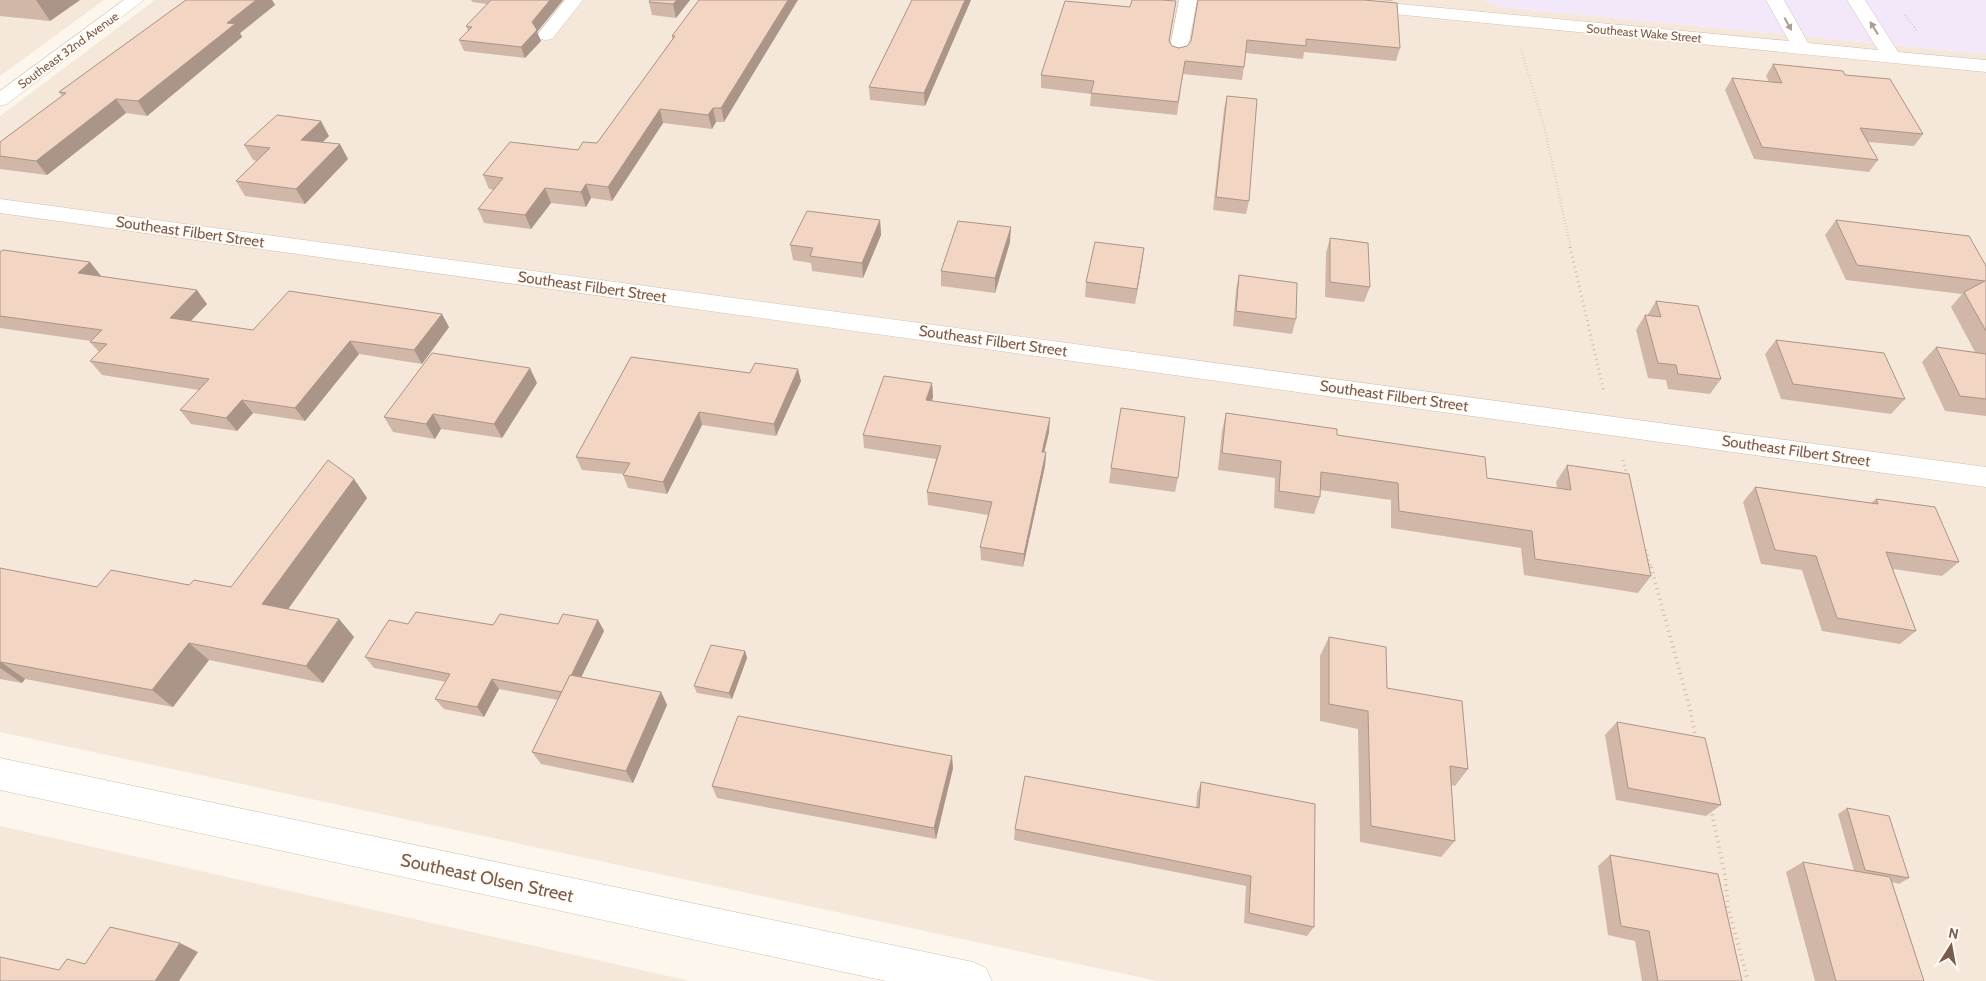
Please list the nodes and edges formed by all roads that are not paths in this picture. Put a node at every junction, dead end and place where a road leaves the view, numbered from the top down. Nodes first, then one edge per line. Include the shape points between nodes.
1 (135, 0) edge
2 (574, 0) edge
3 (1188, 0) edge
4 (1302, 0) edge
5 (1774, 0) edge
6 (1856, 0) edge
7 (1455, 8) edge
8 (546, 35) dead end
9 (1801, 47) junction
10 (1178, 53) edge
11 (1892, 57) junction
12 (1986, 66) edge
13 (9, 85) edge
14 (0, 100) edge
15 (0, 206) edge
16 (1986, 478) edge
17 (0, 774) edge
18 (973, 981) edge

1 - 13 street, Southeast 32nd Avenue
2 - 8 street
3 - 10 street
4 - 7 street, Southeast Wake Street
5 -> 9 street
11 -> 6 street
7 - 9 street, Southeast Wake Street
9 - 11 street, Southeast Wake Street
11 - 12 street, Southeast Wake Street
13 - 14 street, Southeast 32nd Avenue
15 - 16 street, Southeast Filbert Street
17 - 18 street, Southeast Olsen Street

